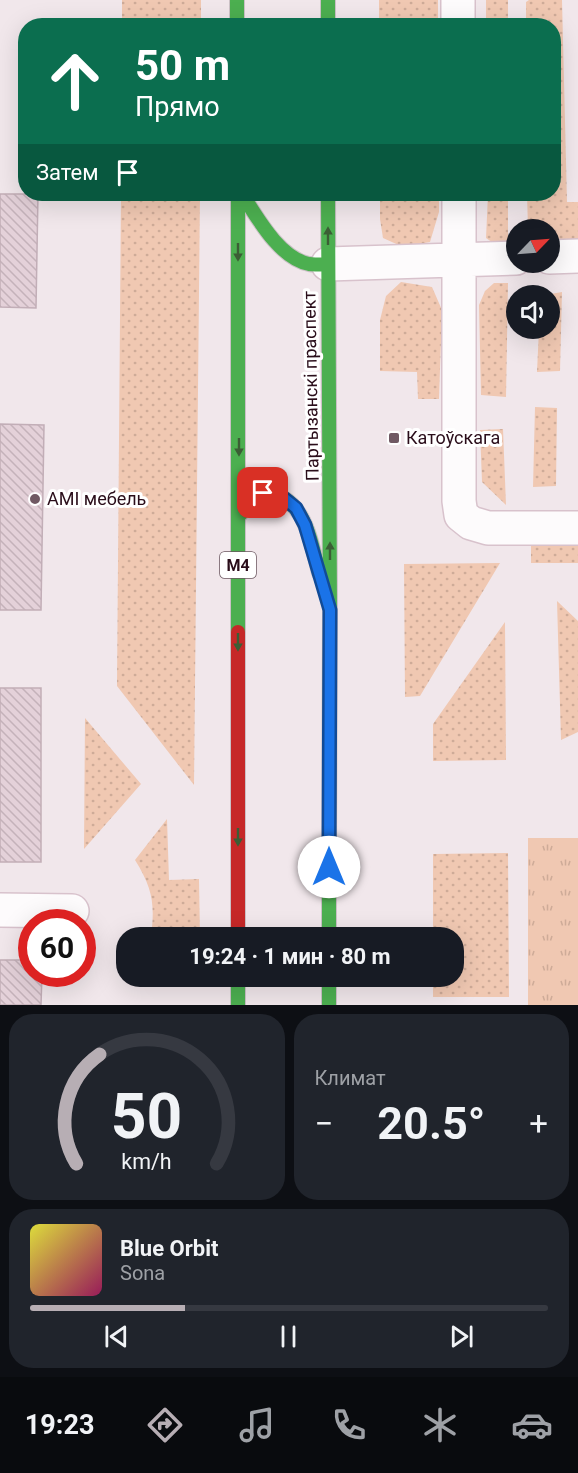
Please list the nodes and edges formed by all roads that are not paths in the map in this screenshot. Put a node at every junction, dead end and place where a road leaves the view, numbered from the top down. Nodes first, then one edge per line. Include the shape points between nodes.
1 (237, 0) edge
2 (328, 0) edge
3 (458, 0) edge
4 (237, 18) edge
5 (328, 18) edge
6 (458, 18) edge
7 (240, 201) edge
8 (245, 201) edge
9 (328, 201) edge
10 (459, 201) edge
11 (578, 256) edge
12 (560, 257) edge
13 (506, 259) edge
14 (459, 261) junction
15 (328, 264) junction
16 (238, 517) junction
17 (578, 528) edge
18 (330, 610) junction
19 (0, 910) edge
20 (18, 910) edge
21 (238, 927) edge
22 (329, 927) edge
23 (238, 987) edge
24 (329, 987) edge
25 (238, 1005) edge
26 (329, 1005) edge

1 - 4 main road
2 - 5 main road
3 - 6 street
7 -> 16 main road, М4
8 - 15 main road via 266,231 290,254 306,264
15 -> 9 main road, Партызанскі праспект
10 - 14 street
11 - 12 street
13 - 14 street
14 - 15 street
14 - 17 street via 461,515 488,528
18 -> 15 main road, Партызанскі праспект
16 - 18 main road via 263,493 280,495 296,508 305,525
16 -> 21 main road, М4
18 - 22 main road, Партызанскі праспект
19 - 20 street
23 - 25 main road
24 - 26 main road

